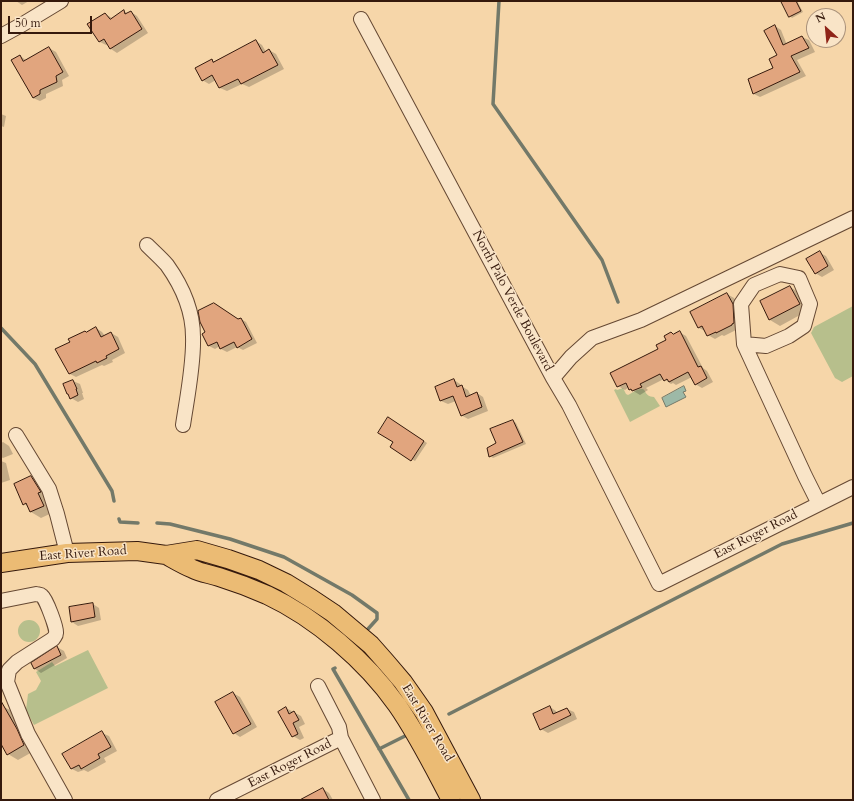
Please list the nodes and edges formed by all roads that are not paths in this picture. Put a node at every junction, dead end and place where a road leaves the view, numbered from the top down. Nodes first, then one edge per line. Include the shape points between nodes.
1 (61, 1) edge
2 (361, 19) dead end
3 (1, 36) edge
4 (853, 218) edge
5 (147, 245) dead end
6 (744, 344) junction
7 (553, 378) junction
8 (183, 426) dead end
9 (16, 435) dead end
10 (853, 487) edge
11 (819, 504) junction
12 (66, 553) junction
13 (166, 555) junction
14 (1, 563) edge
15 (659, 584) joint
16 (1, 601) edge
17 (318, 686) dead end
18 (341, 738) junction
19 (65, 800) edge
20 (217, 800) edge
21 (374, 800) edge
22 (451, 800) edge
23 (471, 800) edge

1 - 3 street
2 - 7 street, North Palo Verde Boulevard
4 - 7 street via 641,320 592,338
5 - 8 street via 166,265 184,294 192,322 192,366
6 - 6 street via 741,304 754,285 780,274 799,278 810,304 804,326 766,346
6 - 11 street
7 - 15 street, North Palo Verde Boulevard
9 - 12 street via 49,489
10 - 11 street, East Roger Road
11 - 15 street, East Roger Road
12 - 13 main road, East River Road via 137,551
12 - 14 main road, East River Road
13 - 22 main road, East River Road via 194,570 232,581 268,596 289,607 332,637 377,679 397,705
13 - 23 main road, East River Road via 197,550 228,559 286,583 333,613 371,645 413,695
16 - 19 street via 36,594 41,595 48,604 56,635 17,662 9,670 6,682 28,734
17 - 18 street via 339,727
18 - 20 street, East Roger Road
18 - 21 street

